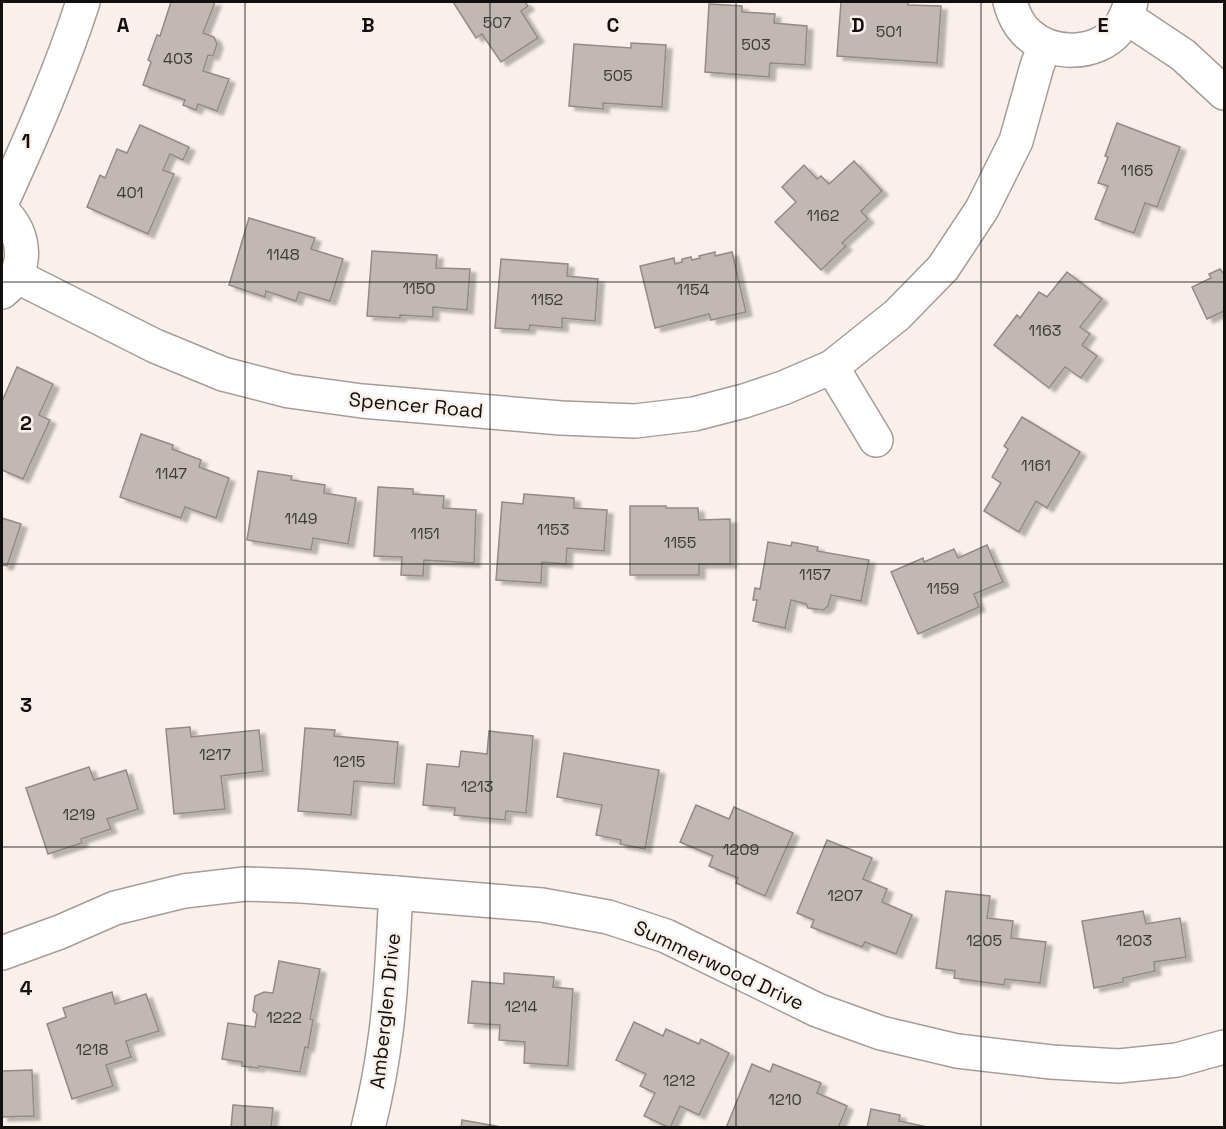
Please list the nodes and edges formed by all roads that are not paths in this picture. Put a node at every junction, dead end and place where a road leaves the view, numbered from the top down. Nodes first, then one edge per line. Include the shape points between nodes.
1 (83, 2) edge
2 (1010, 2) edge
3 (1129, 9) edge
4 (1045, 45) junction
5 (1224, 93) edge
6 (2, 202) edge
7 (2, 211) edge
8 (9, 284) edge
9 (832, 367) junction
10 (876, 440) dead end
11 (396, 893) junction
12 (2, 953) edge
13 (1224, 1047) edge
14 (368, 1128) edge

1 - 6 street via 71,40
2 - 4 street via 1014,16 1027,33
3 - 4 street via 1116,32 1100,43 1082,50
3 - 5 street
4 - 9 street, Spencer Road via 1016,141 969,229 943,268 897,315
7 - 8 street via 18,231 22,246 21,261
8 - 9 street, Spencer Road via 223,374 289,391 362,401 635,421 694,414 744,401
9 - 10 street
11 - 12 street, Summerwood Drive via 245,885 184,891 115,908
11 - 13 street, Summerwood Drive via 543,905 608,917 666,936 817,1010 881,1033 957,1051 1119,1066 1177,1060
11 - 14 street, Amberglen Drive via 387,1032

